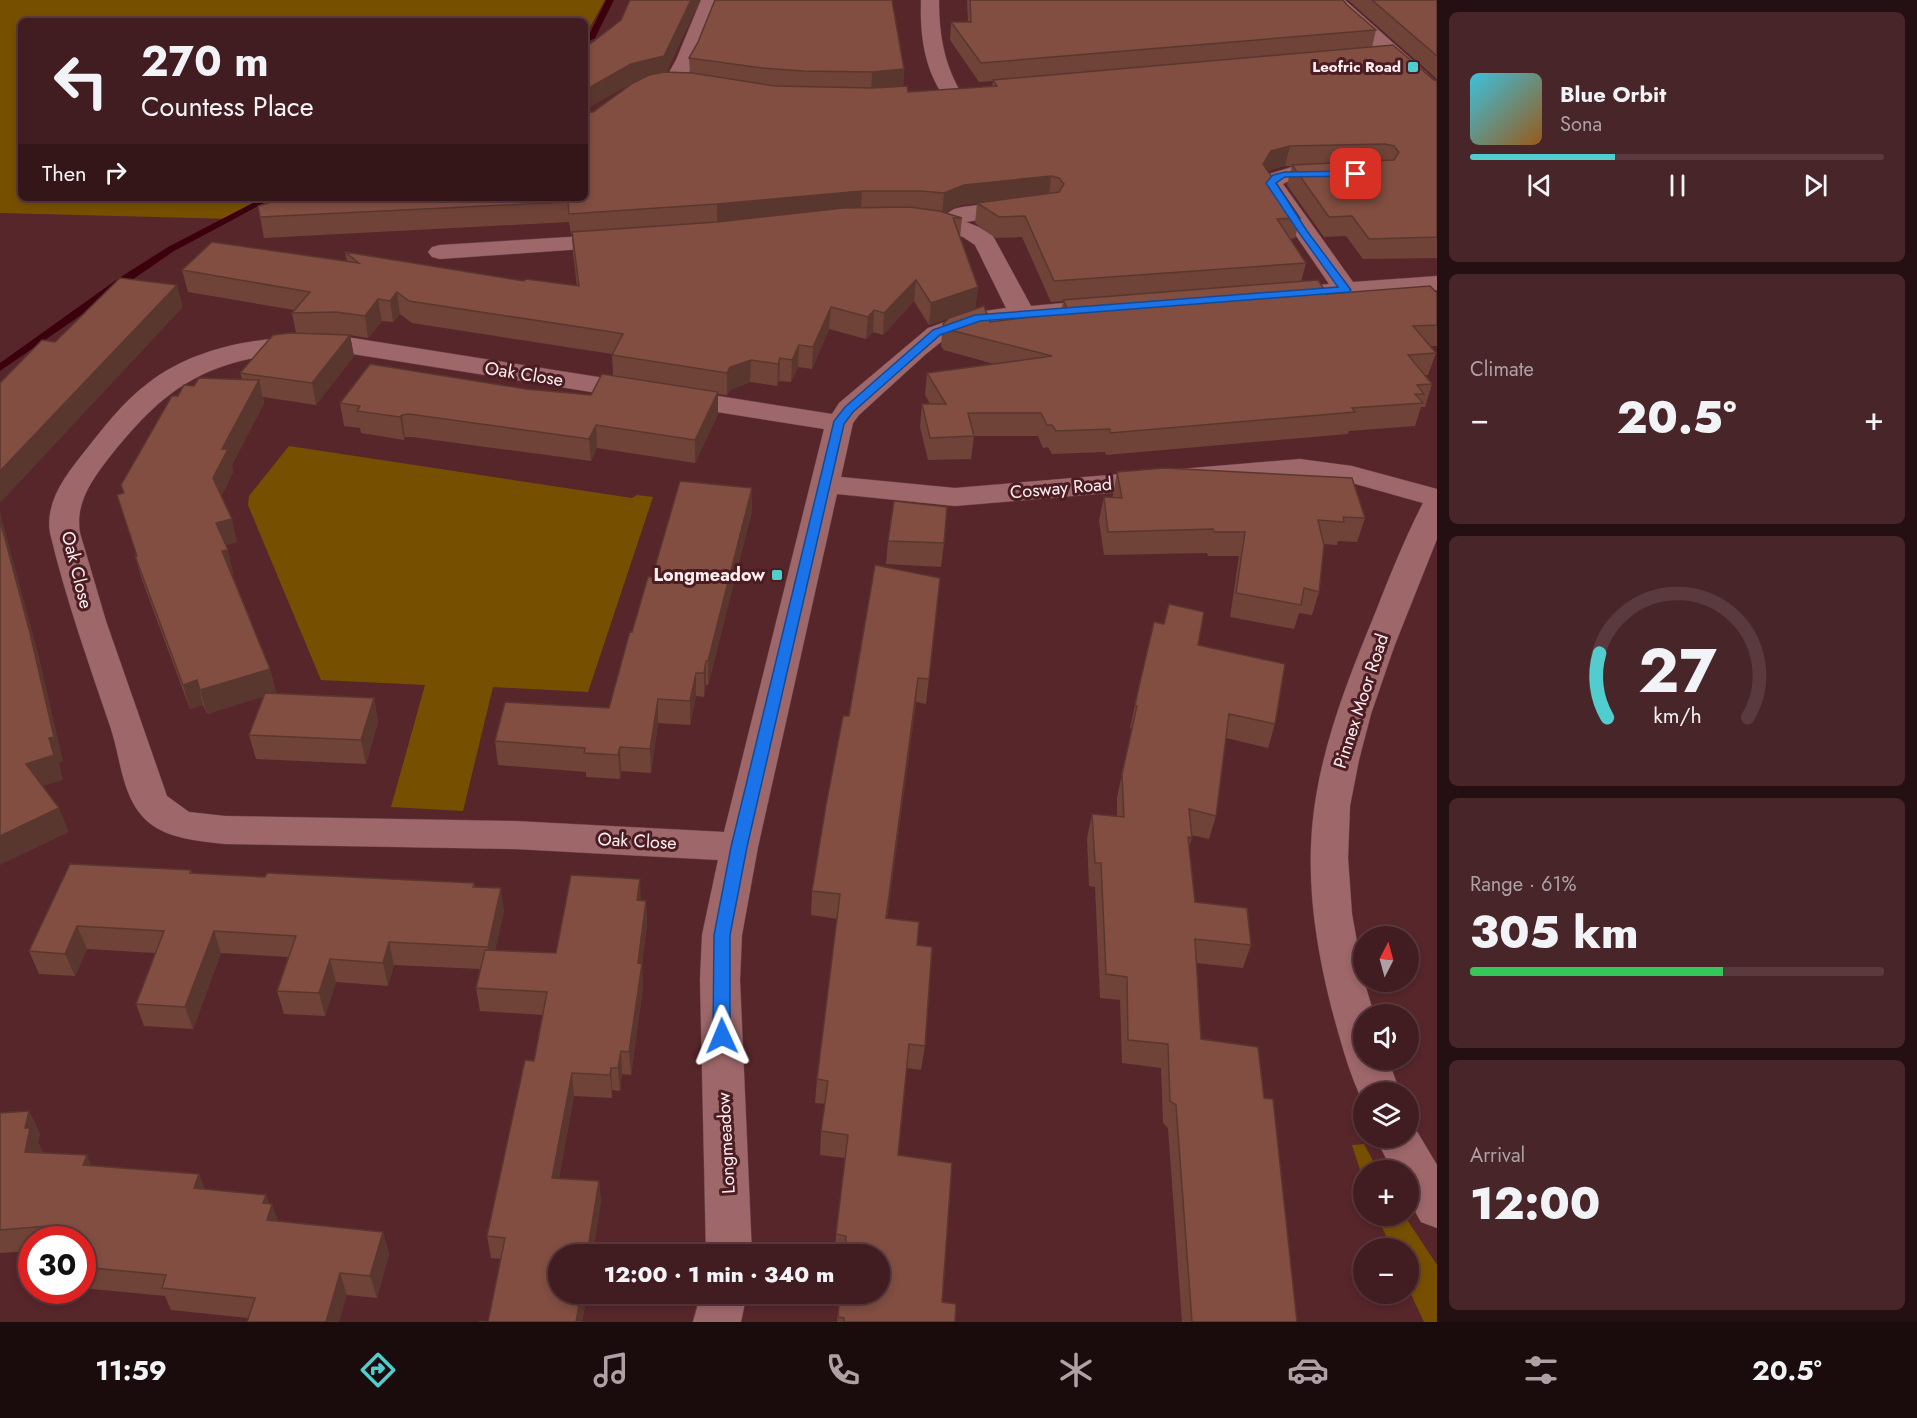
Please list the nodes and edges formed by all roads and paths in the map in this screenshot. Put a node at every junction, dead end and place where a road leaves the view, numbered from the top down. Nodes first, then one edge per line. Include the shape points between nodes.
1 (710, 0) edge
2 (930, 0) edge
3 (1335, 0) edge
4 (1394, 55) junction
5 (1369, 56) edge
6 (673, 83) junction
7 (650, 85) edge
8 (696, 86) edge
9 (975, 92) edge
10 (1437, 93) edge
11 (952, 94) junction
12 (929, 95) edge
13 (1356, 174) edge
14 (1048, 205) edge
15 (893, 219) edge
16 (948, 224) junction
17 (644, 239) edge
18 (440, 252) dead end
19 (1437, 283) edge
20 (1346, 290) junction
21 (1252, 297) edge
22 (1137, 305) edge
23 (1022, 314) junction
24 (838, 423) junction
25 (825, 484) junction
26 (1437, 498) edge
27 (1437, 504) edge
28 (739, 847) junction
29 (1353, 1016) edge
30 (1403, 1148) edge
31 (1437, 1207) edge
32 (729, 1244) edge
33 (721, 1304) edge
34 (717, 1322) edge

1 - 6 street
2 - 11 street via 937,61
3 - 4 street
4 - 5 street
4 - 10 street
6 - 7 street
6 - 8 street
9 - 11 street
11 - 12 street
13 - 20 street via 1285,175 1271,183
14 - 16 street via 962,214
15 - 16 street
16 - 23 street via 985,241
17 - 18 street via 535,258
19 - 20 street
20 - 21 street
22 - 23 street, Longmeadow
23 - 24 street, Longmeadow via 979,318 937,333
24 - 25 street, Longmeadow
24 - 28 street, Oak Close via 340,344 284,344 230,354 164,383 94,458 70,494 64,516 92,630 147,793 168,818 190,826 225,830 515,835
25 - 26 street, Cosway Road via 956,497 1300,468 1331,469
25 - 28 street, Longmeadow
27 - 29 street, Pinnex Moor Road via 1372,662 1335,783 1329,880 1336,945
28 - 32 street, Longmeadow via 722,935 720,980
30 - 31 street
33 - 34 street

